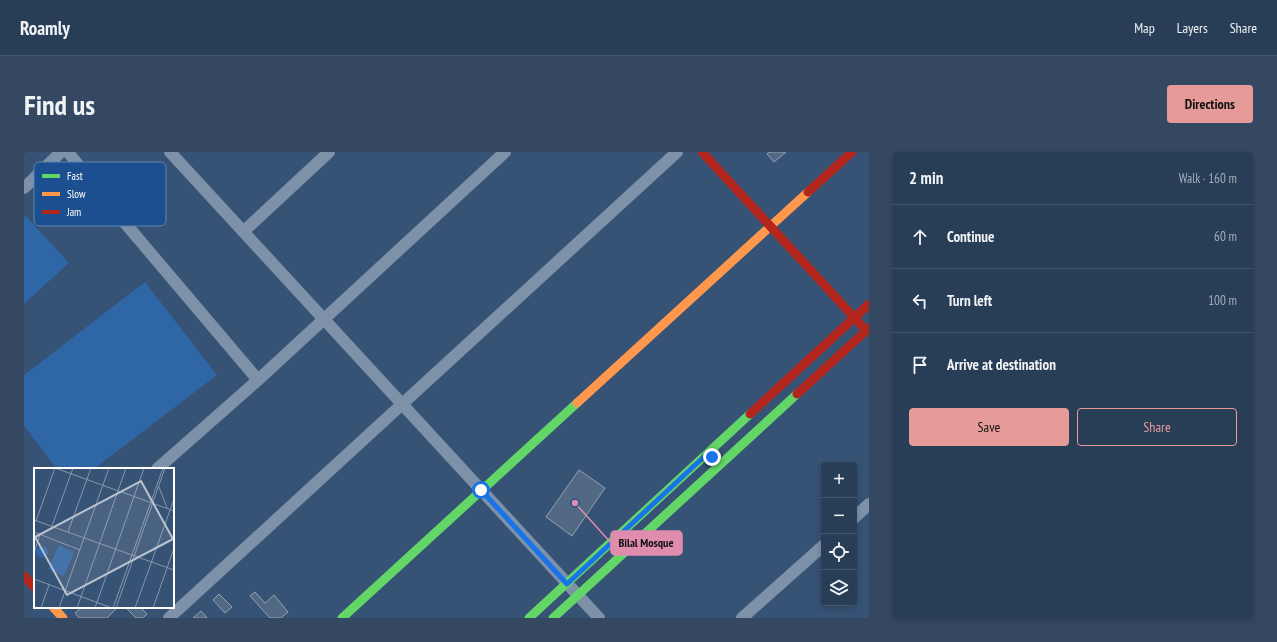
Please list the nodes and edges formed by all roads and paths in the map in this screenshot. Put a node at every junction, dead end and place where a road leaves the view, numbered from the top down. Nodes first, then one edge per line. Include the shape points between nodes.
1 (61, 152) edge
2 (68, 152) edge
3 (170, 152) edge
4 (329, 152) edge
5 (505, 152) edge
6 (677, 152) edge
7 (702, 152) edge
8 (852, 152) edge
9 (51, 162) edge
10 (76, 162) edge
11 (34, 178) edge
12 (24, 188) edge
13 (128, 226) edge
14 (771, 227) junction
15 (244, 231) junction
16 (869, 304) edge
17 (854, 318) junction
18 (324, 320) junction
19 (868, 331) edge
20 (258, 380) junction
21 (403, 404) junction
22 (708, 453) junction
23 (719, 466) junction
24 (158, 468) edge
25 (481, 490) junction
26 (869, 504) edge
27 (857, 515) edge
28 (821, 548) edge
29 (567, 584) junction
30 (578, 595) junction
31 (54, 608) edge
32 (63, 618) edge
33 (168, 618) edge
34 (342, 618) edge
35 (529, 618) edge
36 (553, 618) edge
37 (599, 618) edge
38 (742, 618) edge

1 - 9 street
2 - 10 street
3 - 15 street
4 - 15 street
5 - 18 street
6 - 21 street
7 - 14 street
8 - 14 street
11 - 12 street
13 - 20 street
14 - 17 street
14 - 25 street
15 - 18 street
16 - 17 street
17 - 19 street
17 - 22 street
18 - 20 street
18 - 21 street
19 - 23 street
20 - 24 street
21 - 25 street
21 - 33 street
22 - 23 street
22 - 29 street
23 - 30 street
25 - 29 street
25 - 34 street
26 - 27 street
28 - 38 street
29 - 30 street
29 - 35 street
30 - 36 street
30 - 37 street
31 - 32 street

